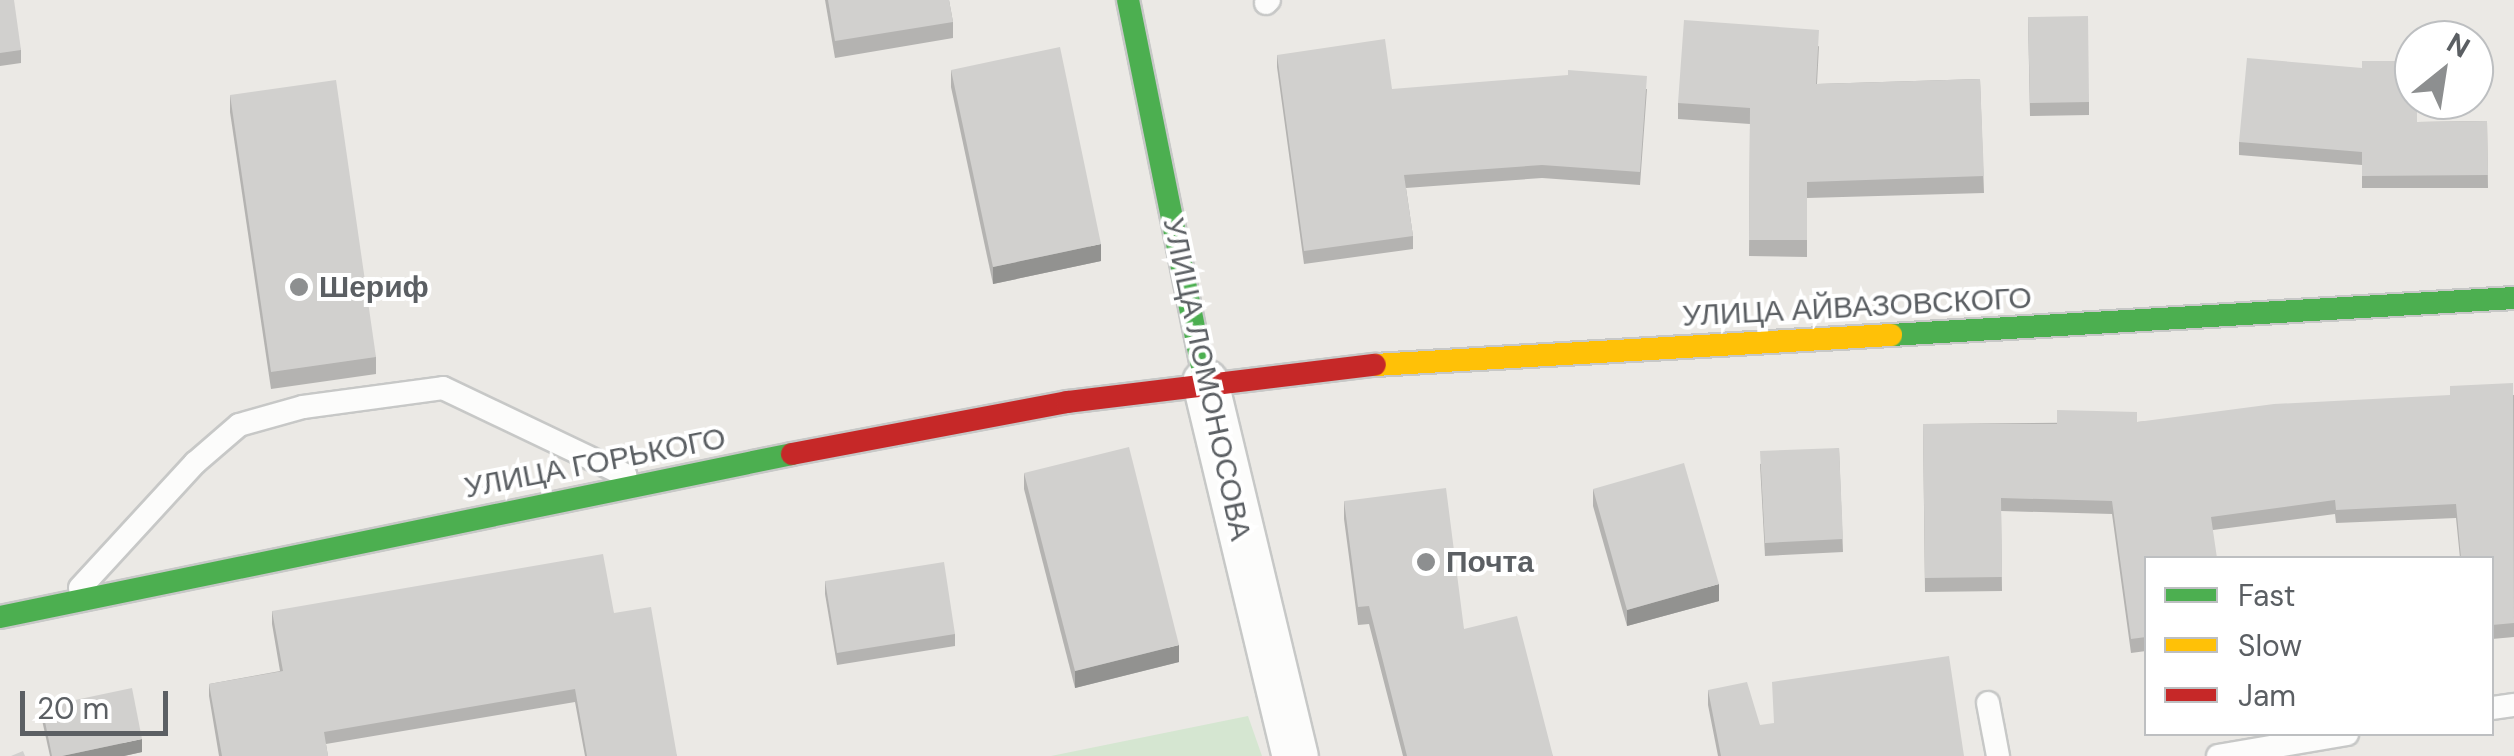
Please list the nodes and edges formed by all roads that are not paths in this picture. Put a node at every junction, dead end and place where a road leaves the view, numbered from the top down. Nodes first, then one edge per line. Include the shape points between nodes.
1 (1128, 0) edge
2 (2514, 298) edge
3 (1205, 382) junction
4 (642, 483) junction
5 (65, 604) junction
6 (0, 617) edge
7 (1988, 703) dead end
8 (2335, 736) edge
9 (1295, 756) edge
10 (1998, 756) edge
11 (2218, 756) edge

1 - 3 street, УЛИЦА ЛОМОНОСОВА
2 - 3 street, УЛИЦА АЙВАЗОВСКОГО via 1332,368
3 - 4 street, УЛИЦА ГОРЬКОГО
3 - 9 street, УЛИЦА ЛОМОНОСОВА
4 - 5 street, УЛИЦА ГОРЬКОГО
4 - 5 lane via 443,388 303,407 239,425 195,463
5 - 6 street, УЛИЦА ГОРЬКОГО
7 - 10 lane
8 - 11 lane

